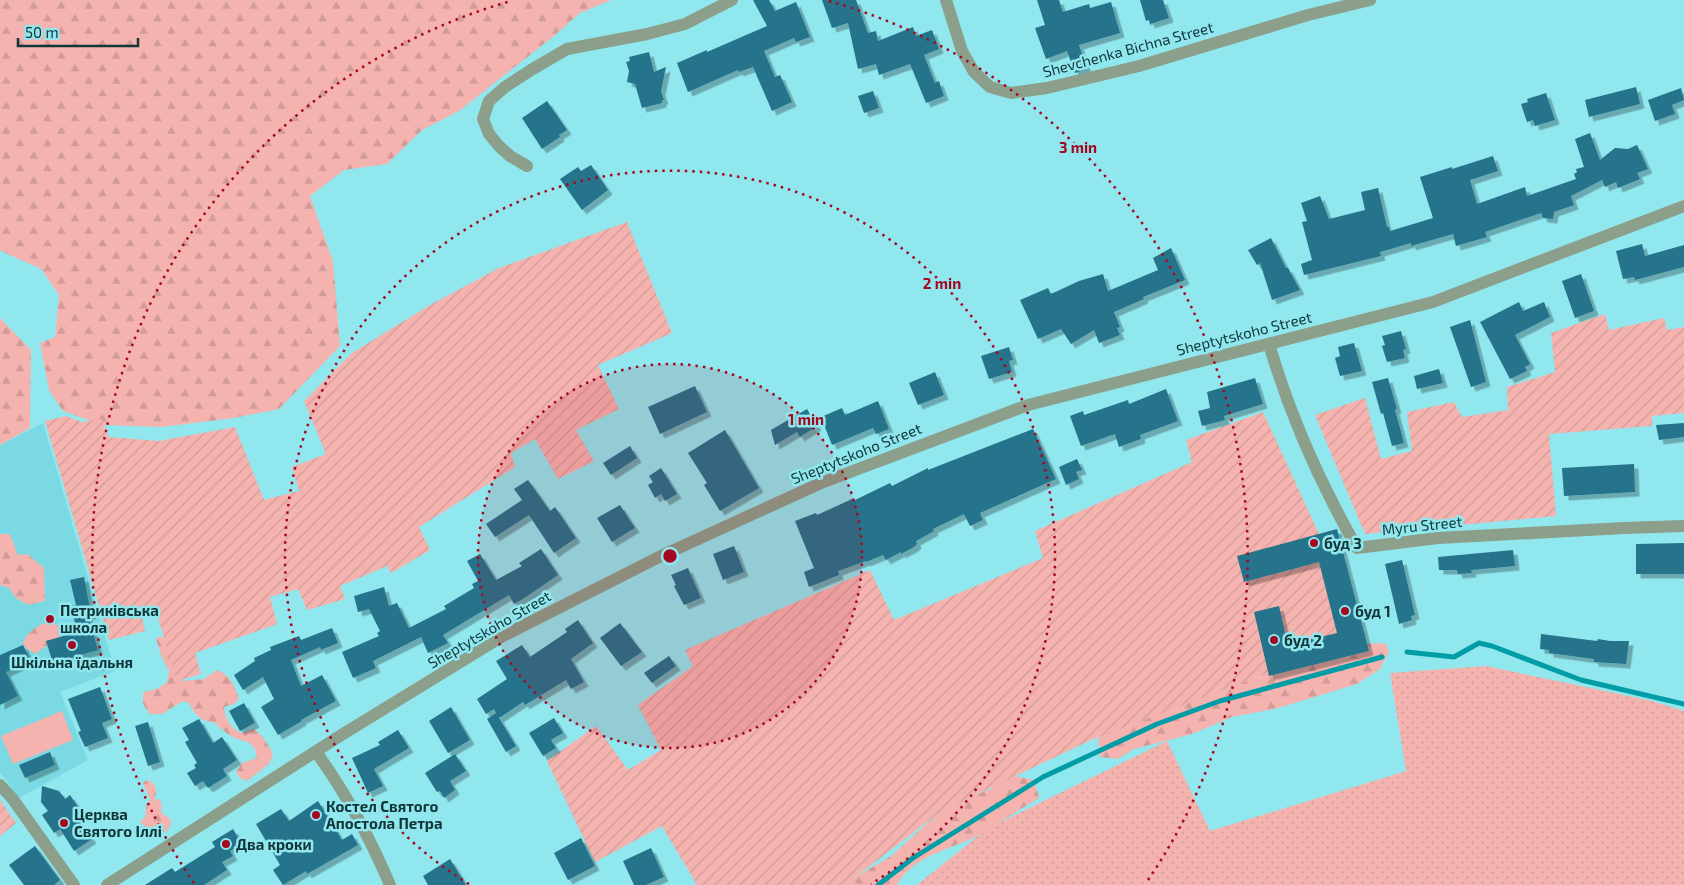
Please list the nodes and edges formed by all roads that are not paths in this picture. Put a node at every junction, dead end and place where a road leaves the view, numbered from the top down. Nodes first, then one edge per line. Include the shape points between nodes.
1 (732, 0) edge
2 (946, 0) edge
3 (1370, 0) edge
4 (527, 166) dead end
5 (1684, 206) edge
6 (1268, 344) junction
7 (1684, 526) edge
8 (316, 752) junction
9 (0, 785) edge
10 (74, 885) edge
11 (107, 885) edge
12 (390, 885) edge

1 - 4 street via 684,24 567,50 505,87 489,101 484,119 489,134 499,146
2 - 3 street, Shevchenka Bichna Street via 962,51 974,72 990,86 1011,93 1047,88 1139,66 1308,15
5 - 6 street, Sheptytskoho Street via 1433,302
6 - 7 street, Myru Street via 1300,435 1356,548 1438,538
6 - 8 street, Sheptytskoho Street via 1028,405 821,483 661,556 503,636
8 - 11 street, Sheptytskoho Street
8 - 12 street via 371,841
9 - 10 street

